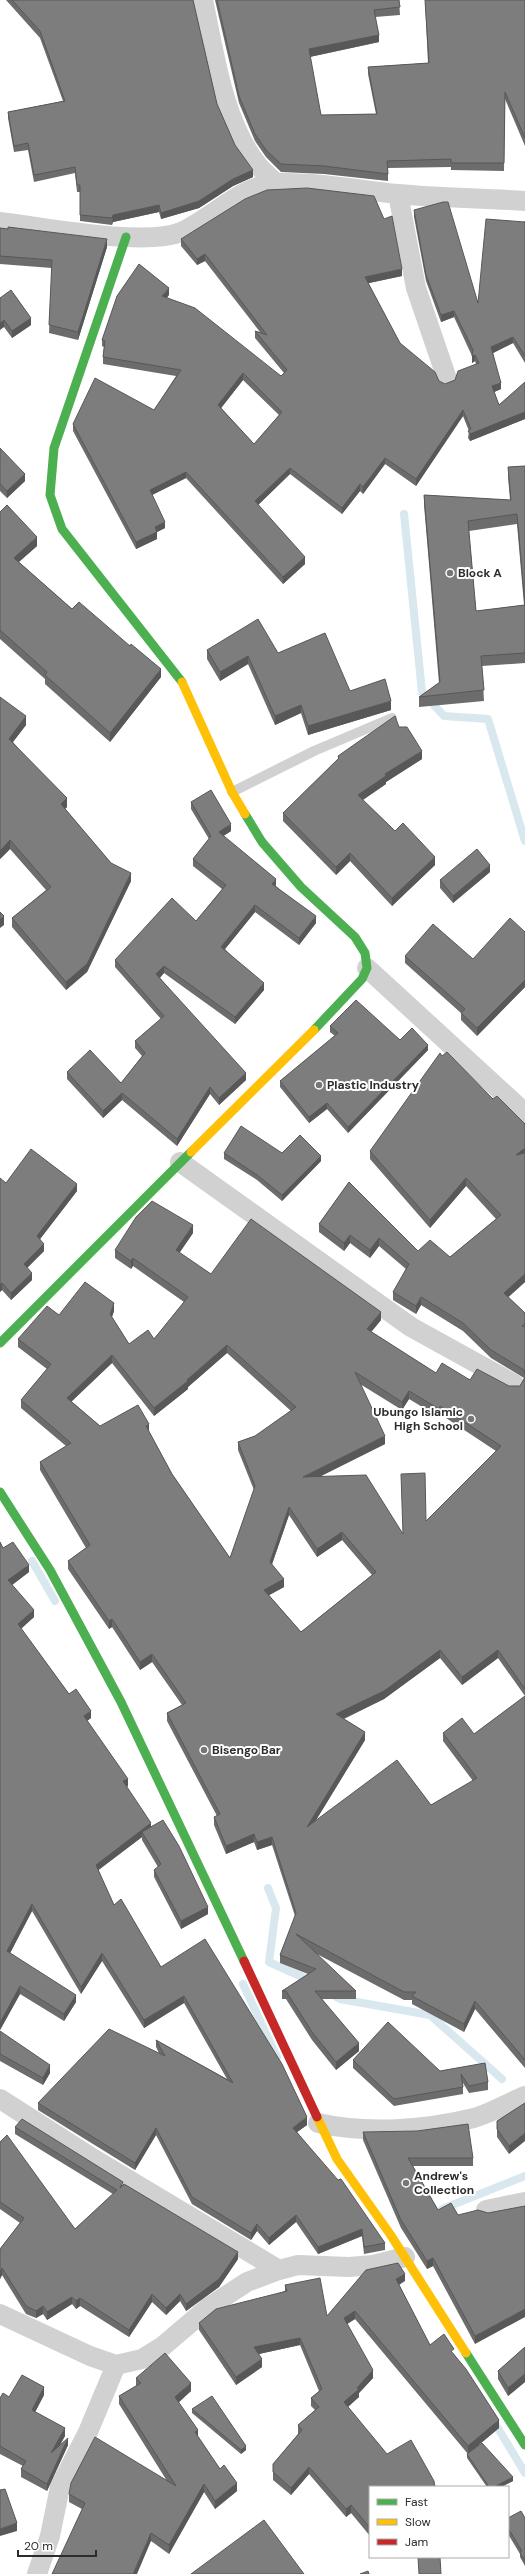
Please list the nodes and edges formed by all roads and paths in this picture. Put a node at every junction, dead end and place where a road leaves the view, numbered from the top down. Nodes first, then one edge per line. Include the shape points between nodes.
1 (203, 0) edge
2 (276, 183) junction
3 (398, 194) junction
4 (525, 201) edge
5 (0, 222) edge
6 (126, 237) junction
7 (447, 379) dead end
8 (392, 718) edge
9 (232, 792) junction
10 (367, 968) junction
11 (525, 1113) edge
12 (180, 1162) junction
13 (0, 1343) edge
14 (514, 1384) edge
15 (0, 1492) edge
16 (525, 2096) edge
17 (0, 2099) edge
18 (318, 2123) junction
19 (525, 2202) edge
20 (486, 2210) dead end
21 (404, 2257) junction
22 (279, 2270) junction
23 (0, 2314) edge
24 (116, 2365) junction
25 (525, 2445) edge
26 (37, 2574) edge

1 - 2 street via 217,67 234,120 256,164
2 - 3 street via 333,186
2 - 6 street via 246,192 180,232 155,237
3 - 4 street
3 - 7 street via 416,288
5 - 6 street
6 - 9 street via 54,448 50,495 62,529 186,687
8 - 9 lane via 308,754
9 - 10 street via 262,842 301,887 355,937 365,953
10 - 11 street
10 - 12 street via 352,992
12 - 13 street
12 - 14 street via 411,1327
15 - 18 street via 50,1570 121,1702
16 - 18 street via 475,2117 432,2125 359,2129
17 - 22 street via 89,2156
18 - 21 street via 343,2170
19 - 20 street
21 - 22 street via 373,2265 298,2265
21 - 25 street
22 - 24 street via 247,2282 234,2290 142,2359
23 - 24 street via 90,2356
24 - 26 street via 88,2432 60,2487 50,2536

